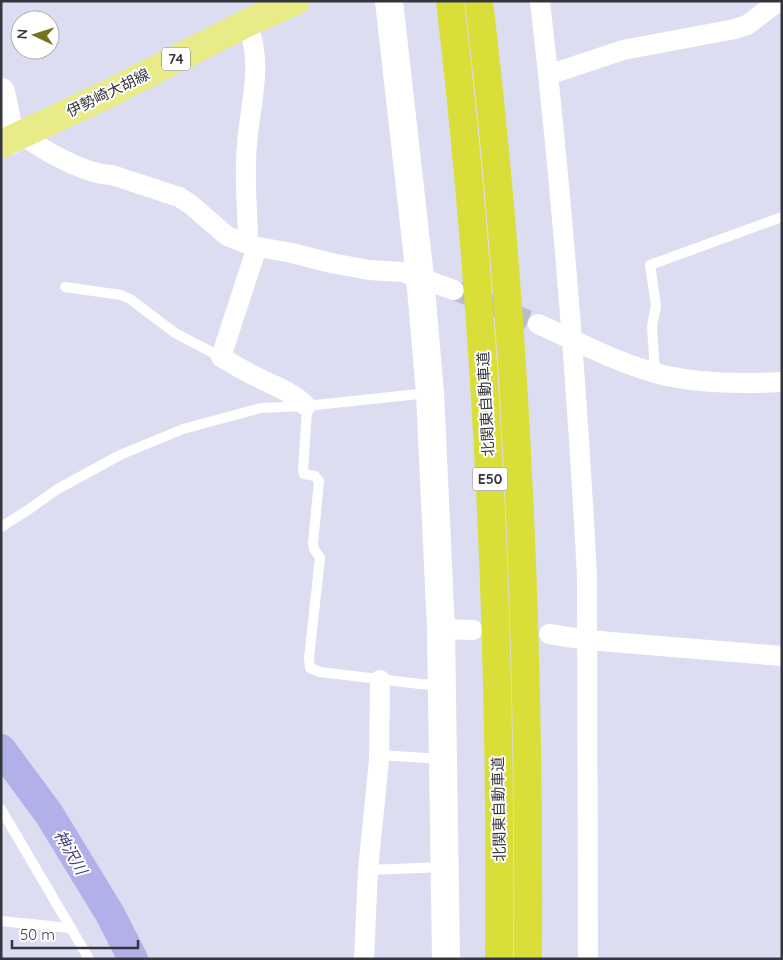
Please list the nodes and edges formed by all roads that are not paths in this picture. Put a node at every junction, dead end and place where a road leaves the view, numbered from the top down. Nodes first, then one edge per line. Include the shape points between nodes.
1 (296, 1) edge
2 (389, 1) edge
3 (450, 1) edge
4 (479, 1) edge
5 (540, 1) edge
6 (780, 1) edge
7 (255, 13) edge
8 (548, 75) junction
9 (1, 92) edge
10 (11, 139) edge
11 (782, 218) edge
12 (251, 245) junction
13 (420, 278) junction
14 (65, 287) dead end
15 (454, 290) tunnel mouth
16 (538, 324) tunnel mouth
17 (572, 339) junction
18 (221, 357) junction
19 (654, 372) junction
20 (782, 382) edge
21 (430, 393) junction
22 (306, 406) junction
23 (1, 527) edge
24 (441, 629) junction
25 (473, 630) dead end
26 (549, 634) dead end
27 (587, 640) junction
28 (782, 656) edge
29 (380, 680) junction
30 (442, 685) junction
31 (379, 755) junction
32 (444, 759) junction
33 (1, 809) edge
34 (445, 867) junction
35 (368, 870) junction
36 (1, 922) edge
37 (70, 928) junction
38 (90, 959) edge
39 (364, 959) edge
40 (446, 959) edge
41 (499, 959) edge
42 (528, 959) edge
43 (588, 959) edge

1 - 7 main road, 伊勢崎大胡線 / 74
2 - 13 street
3 - 41 highway, 北関東自動車道 / E50 via 472,212 488,435 496,605
4 - 42 highway, 北関東自動車道 / E50 via 500,204 516,427 528,725
5 - 8 street
6 - 8 street via 747,25 623,50
7 - 10 main road, 伊勢崎大胡線 / 74 via 106,95
7 - 12 street via 256,70 245,171
8 - 17 street
9 - 10 street
10 - 12 street via 36,146 102,175 112,175 179,197 227,236
11 - 19 lane via 650,265 656,306 652,326
12 - 13 street via 330,264 403,272
12 - 18 street
13 - 15 street
13 - 21 street
14 - 18 lane via 130,299 176,333
16 - 17 street
17 - 19 street
17 - 27 street via 586,558
18 - 22 street via 284,389
19 - 20 street via 702,381
21 - 22 lane
21 - 24 street
22 - 23 lane via 261,408 183,429 120,455 56,490
22 - 29 lane via 303,470 304,474 315,476 319,481 313,543 320,558 310,668
24 - 25 street
24 - 30 street
26 - 27 street
27 - 28 street
27 - 43 street
29 - 30 lane
29 - 31 street
30 - 32 street
31 - 32 lane
31 - 35 street
32 - 34 street
33 - 37 lane
34 - 35 lane
34 - 40 street
35 - 39 street
36 - 37 lane
37 - 38 lane

